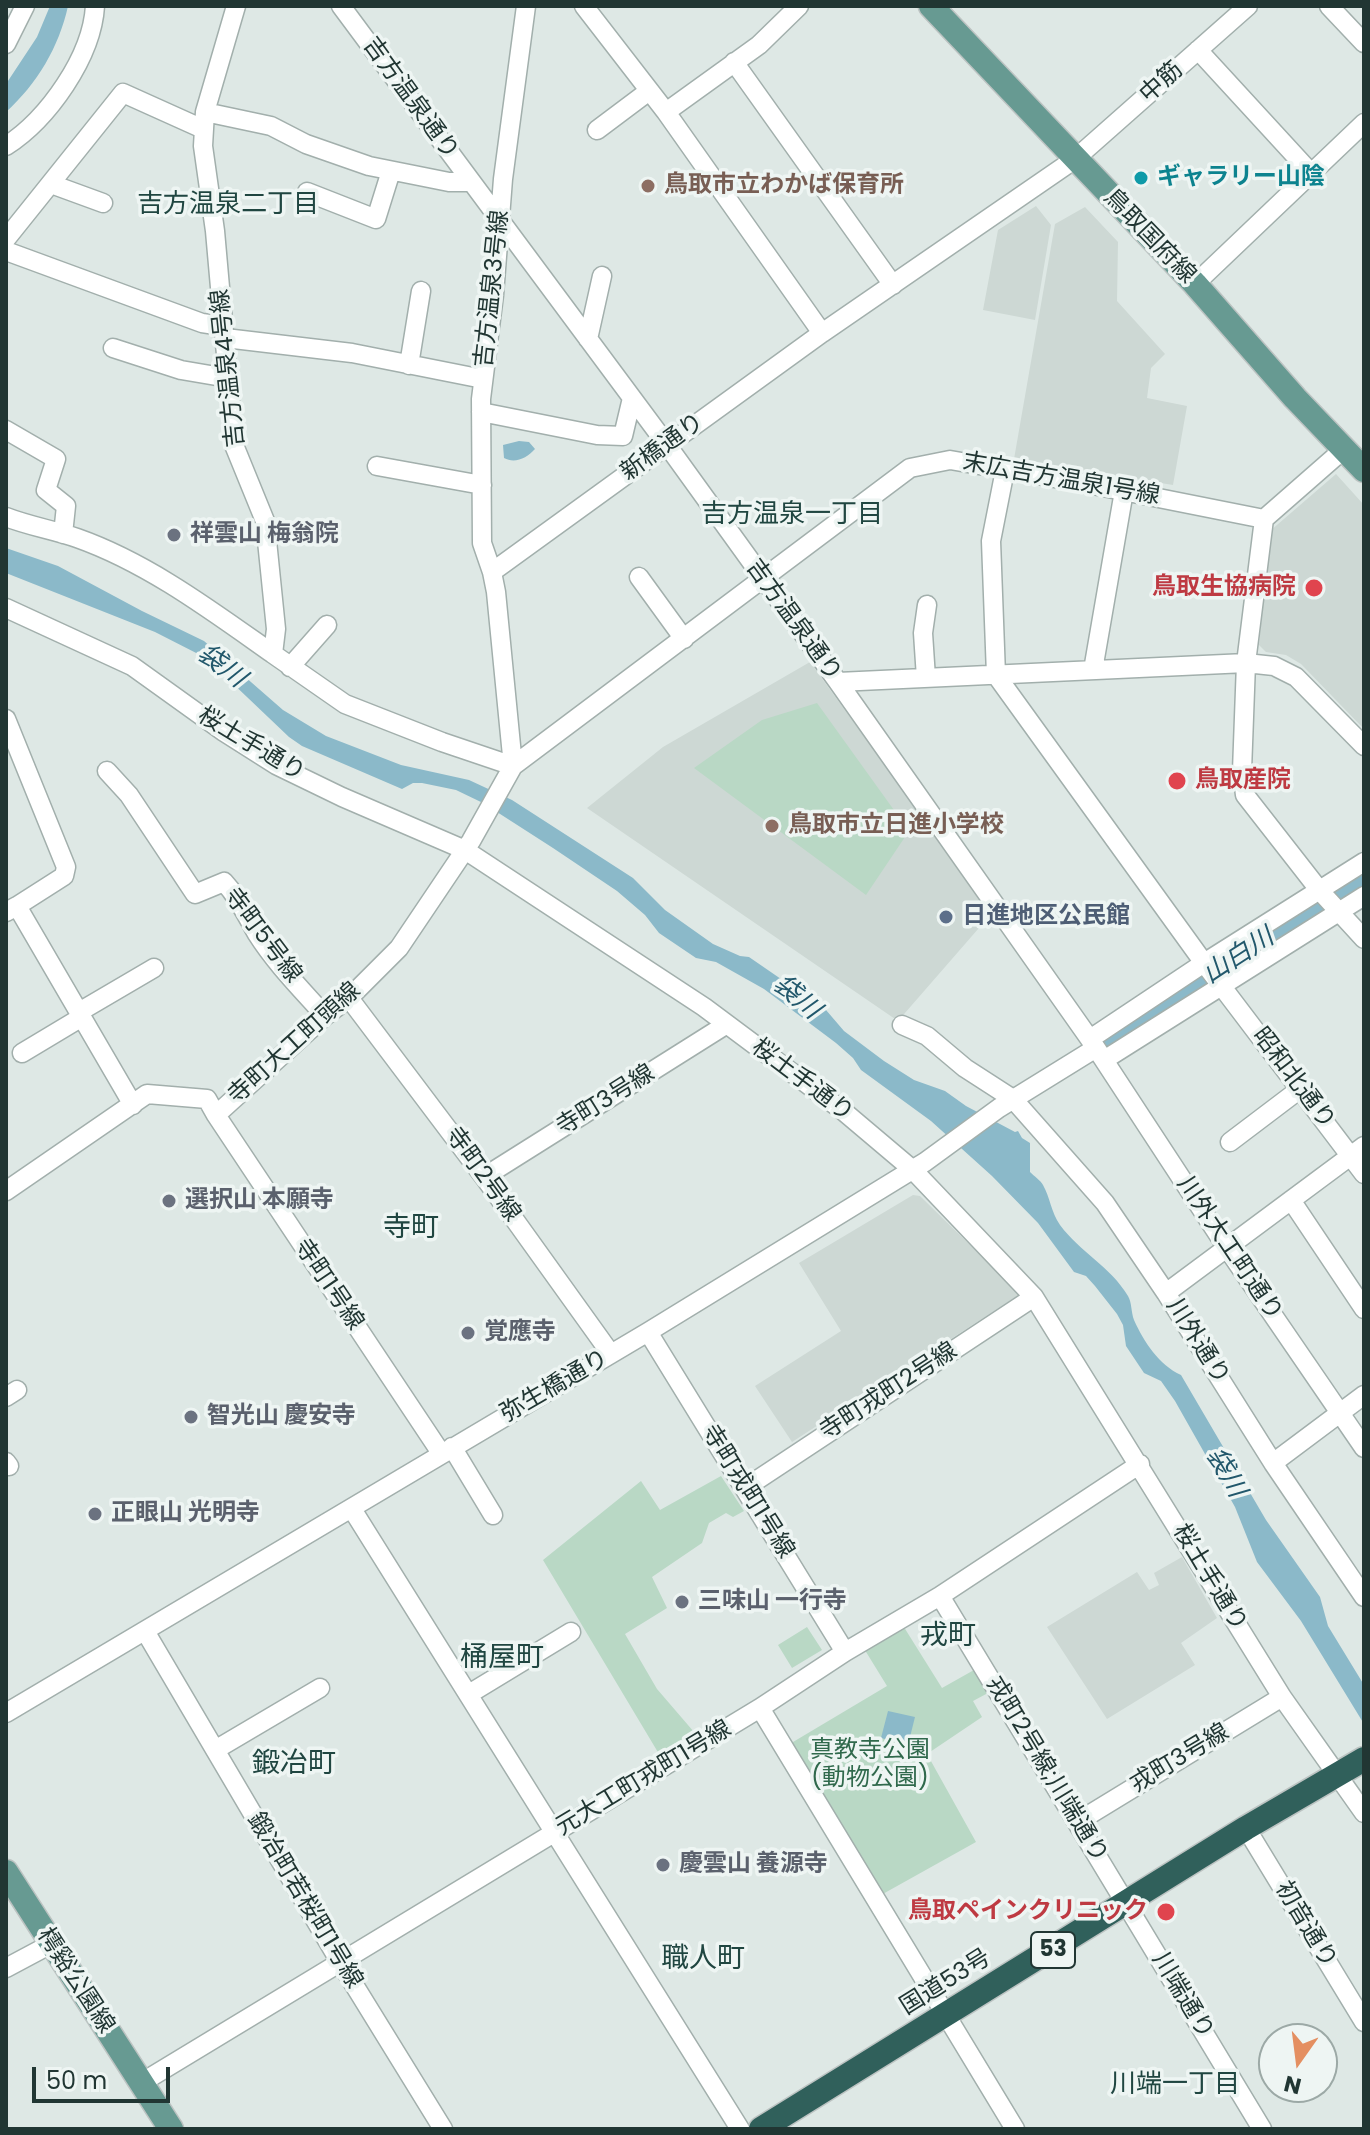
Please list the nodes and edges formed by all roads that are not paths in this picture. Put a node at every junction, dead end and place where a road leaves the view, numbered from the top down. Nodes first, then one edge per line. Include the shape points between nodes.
1 (25, 6) edge
2 (95, 6) edge
3 (236, 6) edge
4 (341, 6) edge
5 (526, 6) edge
6 (584, 6) edge
7 (799, 6) edge
8 (931, 6) edge
9 (1248, 6) edge
10 (1329, 6) edge
11 (1364, 43) edge
12 (6, 44) edge
13 (1198, 50) junction
14 (734, 62) junction
15 (649, 91) junction
16 (666, 112) junction
17 (204, 121) junction
18 (1364, 123) edge
19 (597, 130) dead end
20 (6, 146) edge
21 (1075, 159) junction
22 (391, 171) junction
23 (1311, 173) junction
24 (471, 182) junction
25 (51, 184) junction
26 (307, 192) dead end
27 (103, 203) dead end
28 (501, 221) junction
29 (6, 239) edge
30 (6, 251) edge
31 (602, 276) dead end
32 (1195, 284) junction
33 (893, 285) junction
34 (421, 291) dead end
35 (224, 332) junction
36 (822, 333) junction
37 (588, 339) junction
38 (113, 348) dead end
39 (409, 365) junction
40 (228, 378) junction
41 (483, 379) junction
42 (632, 398) junction
43 (481, 412) junction
44 (6, 430) edge
45 (667, 445) junction
46 (1344, 449) junction
47 (377, 466) dead end
48 (1005, 470) junction
49 (1364, 470) edge
50 (482, 485) junction
51 (1124, 491) junction
52 (6, 517) edge
53 (1264, 519) junction
54 (63, 534) junction
55 (492, 572) junction
56 (639, 577) dead end
57 (763, 580) junction
58 (927, 605) dead end
59 (6, 608) edge
60 (327, 625) dead end
61 (684, 639) junction
62 (273, 654) junction
63 (1246, 663) junction
64 (290, 667) junction
65 (1093, 670) junction
66 (996, 675) junction
67 (926, 678) junction
68 (838, 682) junction
69 (6, 719) edge
70 (1364, 746) edge
71 (511, 769) junction
72 (107, 771) dead end
73 (468, 845) junction
74 (1364, 862) edge
75 (1320, 891) junction
76 (1364, 896) edge
77 (11, 909) edge
78 (1341, 912) junction
79 (1364, 939) edge
80 (1204, 963) junction
81 (154, 968) dead end
82 (1223, 984) junction
83 (349, 998) junction
84 (80, 1015) junction
85 (325, 1016) junction
86 (727, 1024) junction
87 (902, 1025) dead end
88 (1097, 1049) junction
89 (22, 1053) dead end
90 (1300, 1089) junction
91 (1006, 1103) junction
92 (133, 1105) junction
93 (216, 1115) junction
94 (1230, 1142) dead end
95 (1357, 1151) edge
96 (919, 1166) junction
97 (1364, 1174) edge
98 (484, 1177) junction
99 (6, 1191) edge
100 (1291, 1200) junction
101 (1227, 1248) junction
102 (1166, 1293) junction
103 (1034, 1297) junction
104 (1364, 1309) edge
105 (648, 1332) junction
106 (611, 1354) junction
107 (1364, 1395) edge
108 (1340, 1412) junction
109 (1364, 1448) edge
110 (447, 1450) junction
111 (1273, 1463) junction
112 (1140, 1464) junction
113 (745, 1488) junction
114 (352, 1509) junction
115 (493, 1515) dead end
116 (940, 1596) junction
117 (1364, 1597) edge
118 (145, 1631) junction
119 (571, 1632) dead end
120 (845, 1652) junction
121 (320, 1688) dead end
122 (469, 1694) junction
123 (1282, 1697) junction
124 (760, 1708) junction
125 (6, 1713) edge
126 (215, 1750) junction
127 (1348, 1768) edge
128 (1364, 1813) edge
129 (1079, 1821) junction
130 (1246, 1828) junction
131 (556, 1832) junction
132 (6, 1872) edge
133 (1127, 1904) junction
134 (51, 1944) junction
135 (340, 1962) junction
136 (6, 1968) edge
137 (947, 2016) junction
138 (1364, 2022) edge
139 (141, 2083) junction
140 (171, 2129) edge
141 (443, 2129) edge
142 (740, 2129) edge
143 (761, 2129) edge
144 (1015, 2129) edge
145 (1262, 2129) edge

1 - 12 street
2 - 20 street via 74,72 46,112
3 - 17 street, 吉方温泉4号線
4 - 24 street, 吉方温泉通り
5 - 28 street, 吉方温泉3号線
6 - 15 street
7 - 14 street
8 - 21 main road, 鳥取国府線
9 - 13 street, 中筋
10 - 11 street
13 - 21 street, 中筋
13 - 23 street
14 - 16 street
14 - 33 street
15 - 16 street
15 - 19 street
16 - 36 street
17 - 22 street via 271,126 338,156
17 - 25 street via 123,93
17 - 35 street, 吉方温泉4号線
18 - 23 street
21 - 32 main road, 鳥取国府線
21 - 33 street, 新橋通り
22 - 24 street
22 - 26 street via 376,219
23 - 32 street
24 - 28 street, 吉方温泉通り
25 - 27 street
25 - 29 street
28 - 37 street, 吉方温泉通り
28 - 41 street, 吉方温泉3号線
30 - 35 street
31 - 37 street
32 - 46 main road, 鳥取国府線
33 - 36 street, 新橋通り
34 - 39 street
35 - 39 street
35 - 40 street, 吉方温泉4号線
36 - 45 street, 新橋通り
37 - 42 street, 吉方温泉通り
38 - 40 street via 181,370
39 - 41 street
40 - 62 street, 吉方温泉4号線 via 234,445 265,521 276,629
41 - 43 street, 吉方温泉3号線
42 - 43 street via 623,436
42 - 45 street, 吉方温泉通り
43 - 50 street, 吉方温泉3号線
44 - 54 street via 56,459 46,490 66,506
45 - 55 street, 新橋通り
45 - 57 street, 吉方温泉通り
46 - 49 main road, 鳥取国府線
46 - 53 street
47 - 50 street
48 - 51 street, 末広吉方温泉1号線
48 - 57 street, 末広吉方温泉1号線 via 950,460 910,468
48 - 66 street via 991,541
50 - 55 street, 吉方温泉3号線 via 482,543
51 - 53 street, 末広吉方温泉1号線
51 - 65 street
52 - 54 street
53 - 63 street
54 - 62 street via 163,580
55 - 71 street
56 - 61 street
57 - 61 street, 末広吉方温泉1号線
57 - 68 street, 吉方温泉通り
58 - 67 street
59 - 73 street, 桜土手通り via 132,666 276,765 342,797
60 - 64 street
61 - 71 street, 末広吉方温泉1号線
62 - 64 street
63 - 65 street
63 - 70 street via 1274,666 1296,677
63 - 75 street via 1245,795
64 - 71 street via 345,704
65 - 66 street
66 - 67 street
66 - 80 street, 昭和北通り
67 - 68 street
68 - 88 street, 吉方温泉通り
69 - 77 street via 66,867 64,876
71 - 73 street
72 - 85 street, 寺町5号線 via 195,894 224,882 280,964
73 - 83 street, 寺町大工町頭線 via 399,948
73 - 86 street, 桜土手通り
74 - 75 street, 弥生橋通り
75 - 78 street
75 - 80 street, 弥生橋通り
76 - 78 street, 弥生橋通り
77 - 84 street
78 - 79 street
78 - 82 street, 弥生橋通り
80 - 82 street, 昭和北通り
80 - 88 street, 弥生橋通り
81 - 84 street
82 - 88 street, 弥生橋通り
82 - 90 street, 昭和北通り
83 - 85 street, 寺町大工町頭線
83 - 98 street, 寺町2号線
84 - 89 street
84 - 92 street
85 - 93 street, 寺町大工町頭線
86 - 96 street, 桜土手通り
86 - 98 street, 寺町3号線
87 - 91 street, 川外通り via 927,1036
88 - 91 street, 弥生橋通り
88 - 101 street, 川外大工町通り
90 - 94 street
90 - 95 street, 昭和北通り
91 - 96 street, 弥生橋通り
91 - 102 street, 川外通り via 1105,1203
92 - 93 street, 寺町大工町頭線 via 147,1094 207,1099
92 - 99 street, 寺町大工町頭線
93 - 110 street, 寺町1号線
95 - 97 street, 昭和北通り
95 - 100 street
96 - 103 street, 桜土手通り
96 - 105 street, 弥生橋通り
98 - 106 street, 寺町2号線
100 - 101 street
100 - 104 street
101 - 102 street
101 - 108 street, 川外大工町通り
102 - 111 street, 川外通り
103 - 112 street, 桜土手通り
103 - 113 street, 寺町戎町2号線
105 - 106 street, 弥生橋通り
105 - 113 street, 寺町戎町1号線
106 - 110 street, 弥生橋通り
107 - 108 street
108 - 109 street, 川外大工町通り
108 - 111 street
110 - 114 street, 弥生橋通り
110 - 115 street, 寺町1号線
111 - 117 street, 川外通り
112 - 116 street, 元大工町戎町1号線
112 - 123 street, 桜土手通り
113 - 120 street, 寺町戎町1号線
114 - 118 street, 弥生橋通り
114 - 122 street
116 - 120 street, 元大工町戎町1号線
116 - 129 street, 戎町2号線;川端通り
118 - 125 street, 弥生橋通り
118 - 126 street, 鍛冶町若桜町1号線
119 - 122 street
120 - 124 street, 元大工町戎町1号線
121 - 126 street
122 - 131 street
123 - 127 street, 桜土手通り
123 - 129 street, 戎町3号線
124 - 131 street, 元大工町戎町1号線
124 - 137 street
126 - 135 street, 鍛冶町若桜町1号線
127 - 128 street, 桜土手通り
127 - 130 highway, 国道53号 / 53
129 - 133 street, 戎町2号線;川端通り
130 - 133 highway, 国道53号 / 53
130 - 138 street, 初音通り
131 - 135 street, 元大工町戎町1号線
131 - 142 street
132 - 134 main road, 樗谿公園線
133 - 137 highway, 国道53号 / 53
133 - 145 street, 川端通り
134 - 136 street
134 - 139 main road, 樗谿公園線
135 - 139 street, 元大工町戎町1号線
135 - 141 street, 鍛冶町若桜町1号線
137 - 143 highway, 国道53号 / 53
137 - 144 street
139 - 140 main road, 樗谿公園線

